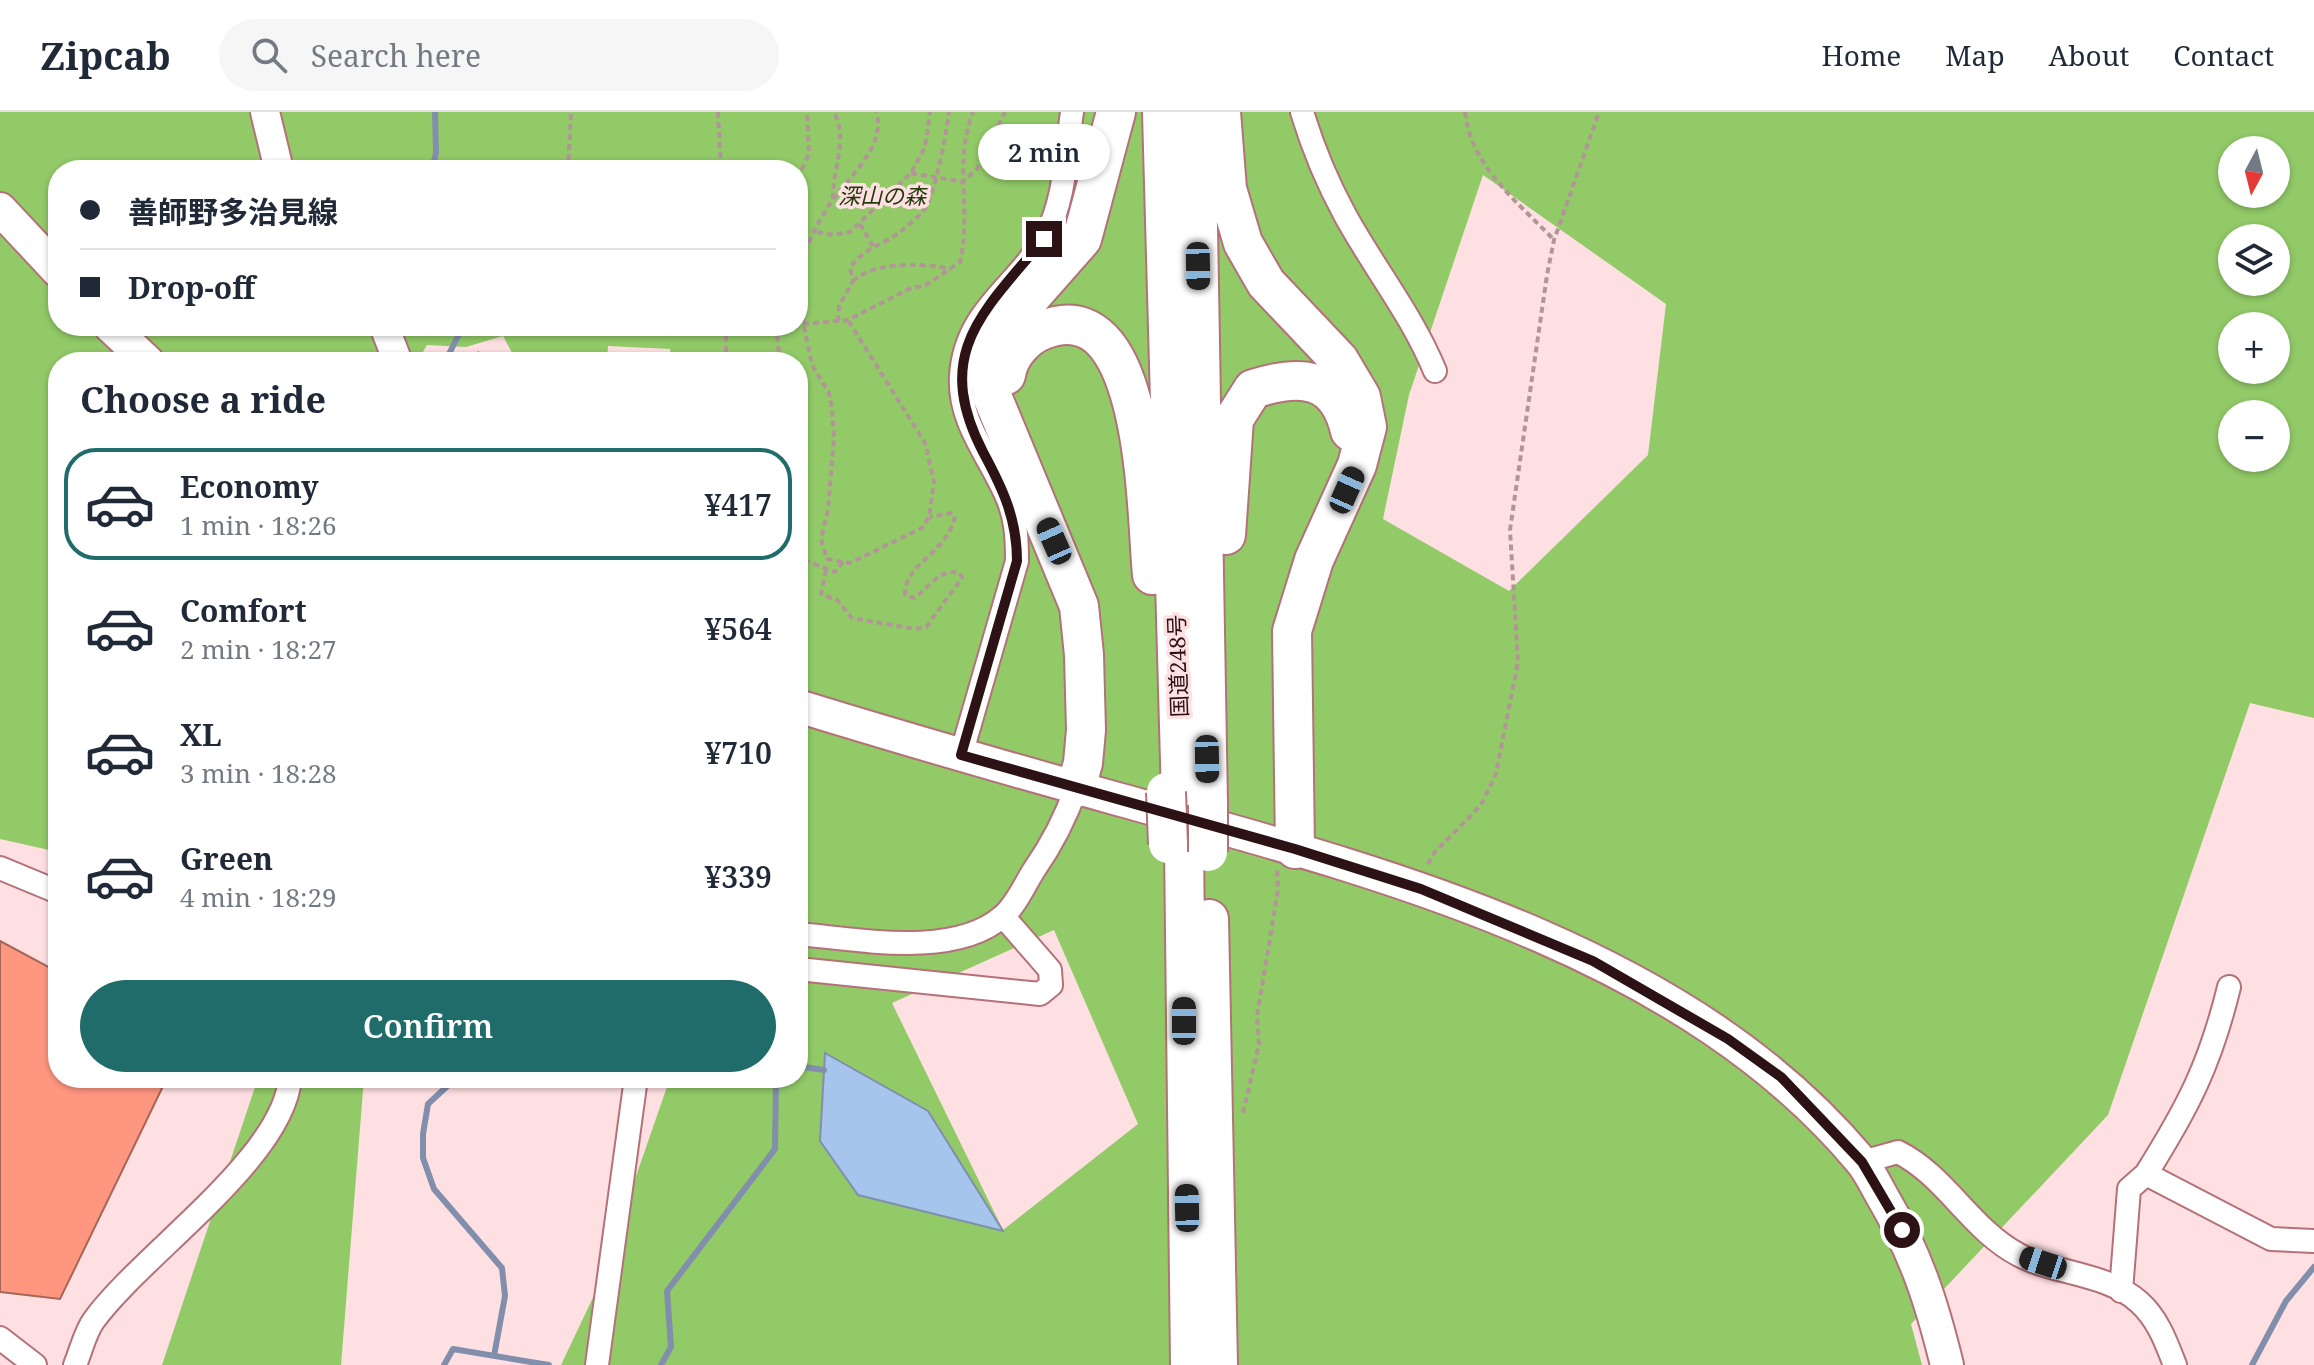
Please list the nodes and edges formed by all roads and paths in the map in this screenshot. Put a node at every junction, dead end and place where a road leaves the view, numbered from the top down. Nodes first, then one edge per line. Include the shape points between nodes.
1 (265, 112) edge
2 (571, 112) edge
3 (718, 112) edge
4 (807, 112) edge
5 (834, 112) edge
6 (876, 112) edge
7 (930, 112) edge
8 (949, 112) edge
9 (973, 112) edge
10 (1005, 112) edge
11 (1072, 112) edge
12 (1116, 112) edge
13 (1162, 112) edge
14 (1196, 112) edge
15 (1221, 112) edge
16 (1302, 112) edge
17 (1465, 112) edge
18 (1599, 112) edge
19 (277, 160) edge
20 (569, 160) edge
21 (720, 160) edge
22 (806, 160) edge
23 (911, 173) junction
24 (935, 176) junction
25 (963, 182) junction
26 (834, 200) junction
27 (0, 209) edge
28 (860, 223) junction
29 (817, 232) junction
30 (1554, 240) junction
31 (873, 246) junction
32 (808, 248) edge
33 (48, 260) edge
34 (951, 269) junction
35 (853, 281) junction
36 (848, 320) junction
37 (838, 321) junction
38 (808, 324) edge
39 (121, 336) edge
40 (806, 336) edge
41 (137, 352) edge
42 (1435, 371) dead end
43 (1002, 414) junction
44 (1357, 465) junction
45 (929, 517) junction
46 (808, 562) edge
47 (843, 562) junction
48 (826, 570) junction
49 (808, 709) edge
50 (961, 755) junction
51 (1076, 788) junction
52 (1190, 796) junction
53 (1187, 847) junction
54 (1286, 858) junction
55 (0, 868) edge
56 (48, 888) edge
57 (1421, 889) junction
58 (1003, 916) junction
59 (808, 935) edge
60 (808, 970) edge
61 (2229, 987) dead end
62 (290, 1088) edge
63 (635, 1088) edge
64 (1240, 1125) dead end
65 (1862, 1162) junction
66 (2146, 1174) junction
67 (2314, 1241) edge
68 (2121, 1291) junction
69 (0, 1338) edge
70 (35, 1365) edge
71 (75, 1365) edge
72 (597, 1365) edge
73 (1190, 1365) edge
74 (1218, 1365) edge
75 (1947, 1365) edge
76 (2175, 1365) edge

1 - 19 street
2 - 20 path
3 - 21 path
4 - 22 path
5 - 26 path via 842,128
6 - 26 path via 870,147
7 - 23 path via 925,147
8 - 24 path
9 - 25 path via 964,140
10 - 25 path via 976,170
11 - 50 street via 1058,207 1044,239 981,314 967,342 961,376 962,403 1017,528 1017,561
12 - 43 highway via 1082,239 1008,323 994,348 989,371 992,396
13 - 52 highway, 国道248号
14 - 52 highway, 国道248号
15 - 44 highway via 1227,189 1243,243 1266,283 1339,360 1361,397 1367,427
16 - 42 street via 1345,214 1422,339
17 - 30 path via 1467,135 1484,166
18 - 30 path
23 - 24 path
23 - 28 path
24 - 25 path
24 - 31 path via 925,209 898,234
25 - 34 path via 964,246 960,262
26 - 29 path
27 - 33 main road
28 - 29 path via 850,232
28 - 31 path
29 - 32 path
30 - 57 path via 1510,530 1518,662 1496,774 1481,805 1434,853
31 - 35 path via 850,268
34 - 35 path via 922,264 861,273
34 - 36 path
35 - 37 path via 839,306
36 - 37 path
36 - 45 path via 925,443 934,482
37 - 38 path
39 - 41 main road
40 - 47 path via 812,365 829,393 834,437 821,539 827,559
43 - 51 highway via 1079,606 1086,730
43 - 52 highway via 1006,370 1016,350 1033,334 1058,324 1103,341 1124,368 1135,403 1157,634
44 - 52 highway via 1345,411 1314,382 1279,381 1253,389 1234,419 1226,515 1226,726
44 - 54 highway via 1314,560 1292,631
45 - 47 path via 922,528 877,552
45 - 48 path via 955,516 951,534 909,574 905,595 914,598 952,571 962,578 926,627 852,618 837,600 821,594
46 - 48 path
47 - 48 path via 840,570
49 - 50 main road
50 - 51 main road
51 - 54 main road
51 - 58 street via 1045,855
52 - 53 highway, 国道248号, bridge
53 - 73 highway, 国道248号 via 1184,1050
53 - 74 highway, 国道248号
54 - 57 main road
54 - 64 path via 1257,1016 1259,1044
55 - 56 street
57 - 65 main road via 1593,961 1728,1039 1781,1077
58 - 59 street via 934,942
58 - 60 street via 1050,970 1051,985 1040,994
61 - 66 street via 2198,1084
62 - 71 street via 276,1122 244,1164 93,1321
63 - 72 street
65 - 68 street via 1898,1152 1918,1162 2019,1255
65 - 75 main road via 1911,1246
66 - 67 street via 2271,1239
66 - 68 street via 2129,1189
68 - 76 street via 2138,1300 2158,1324
69 - 70 street

